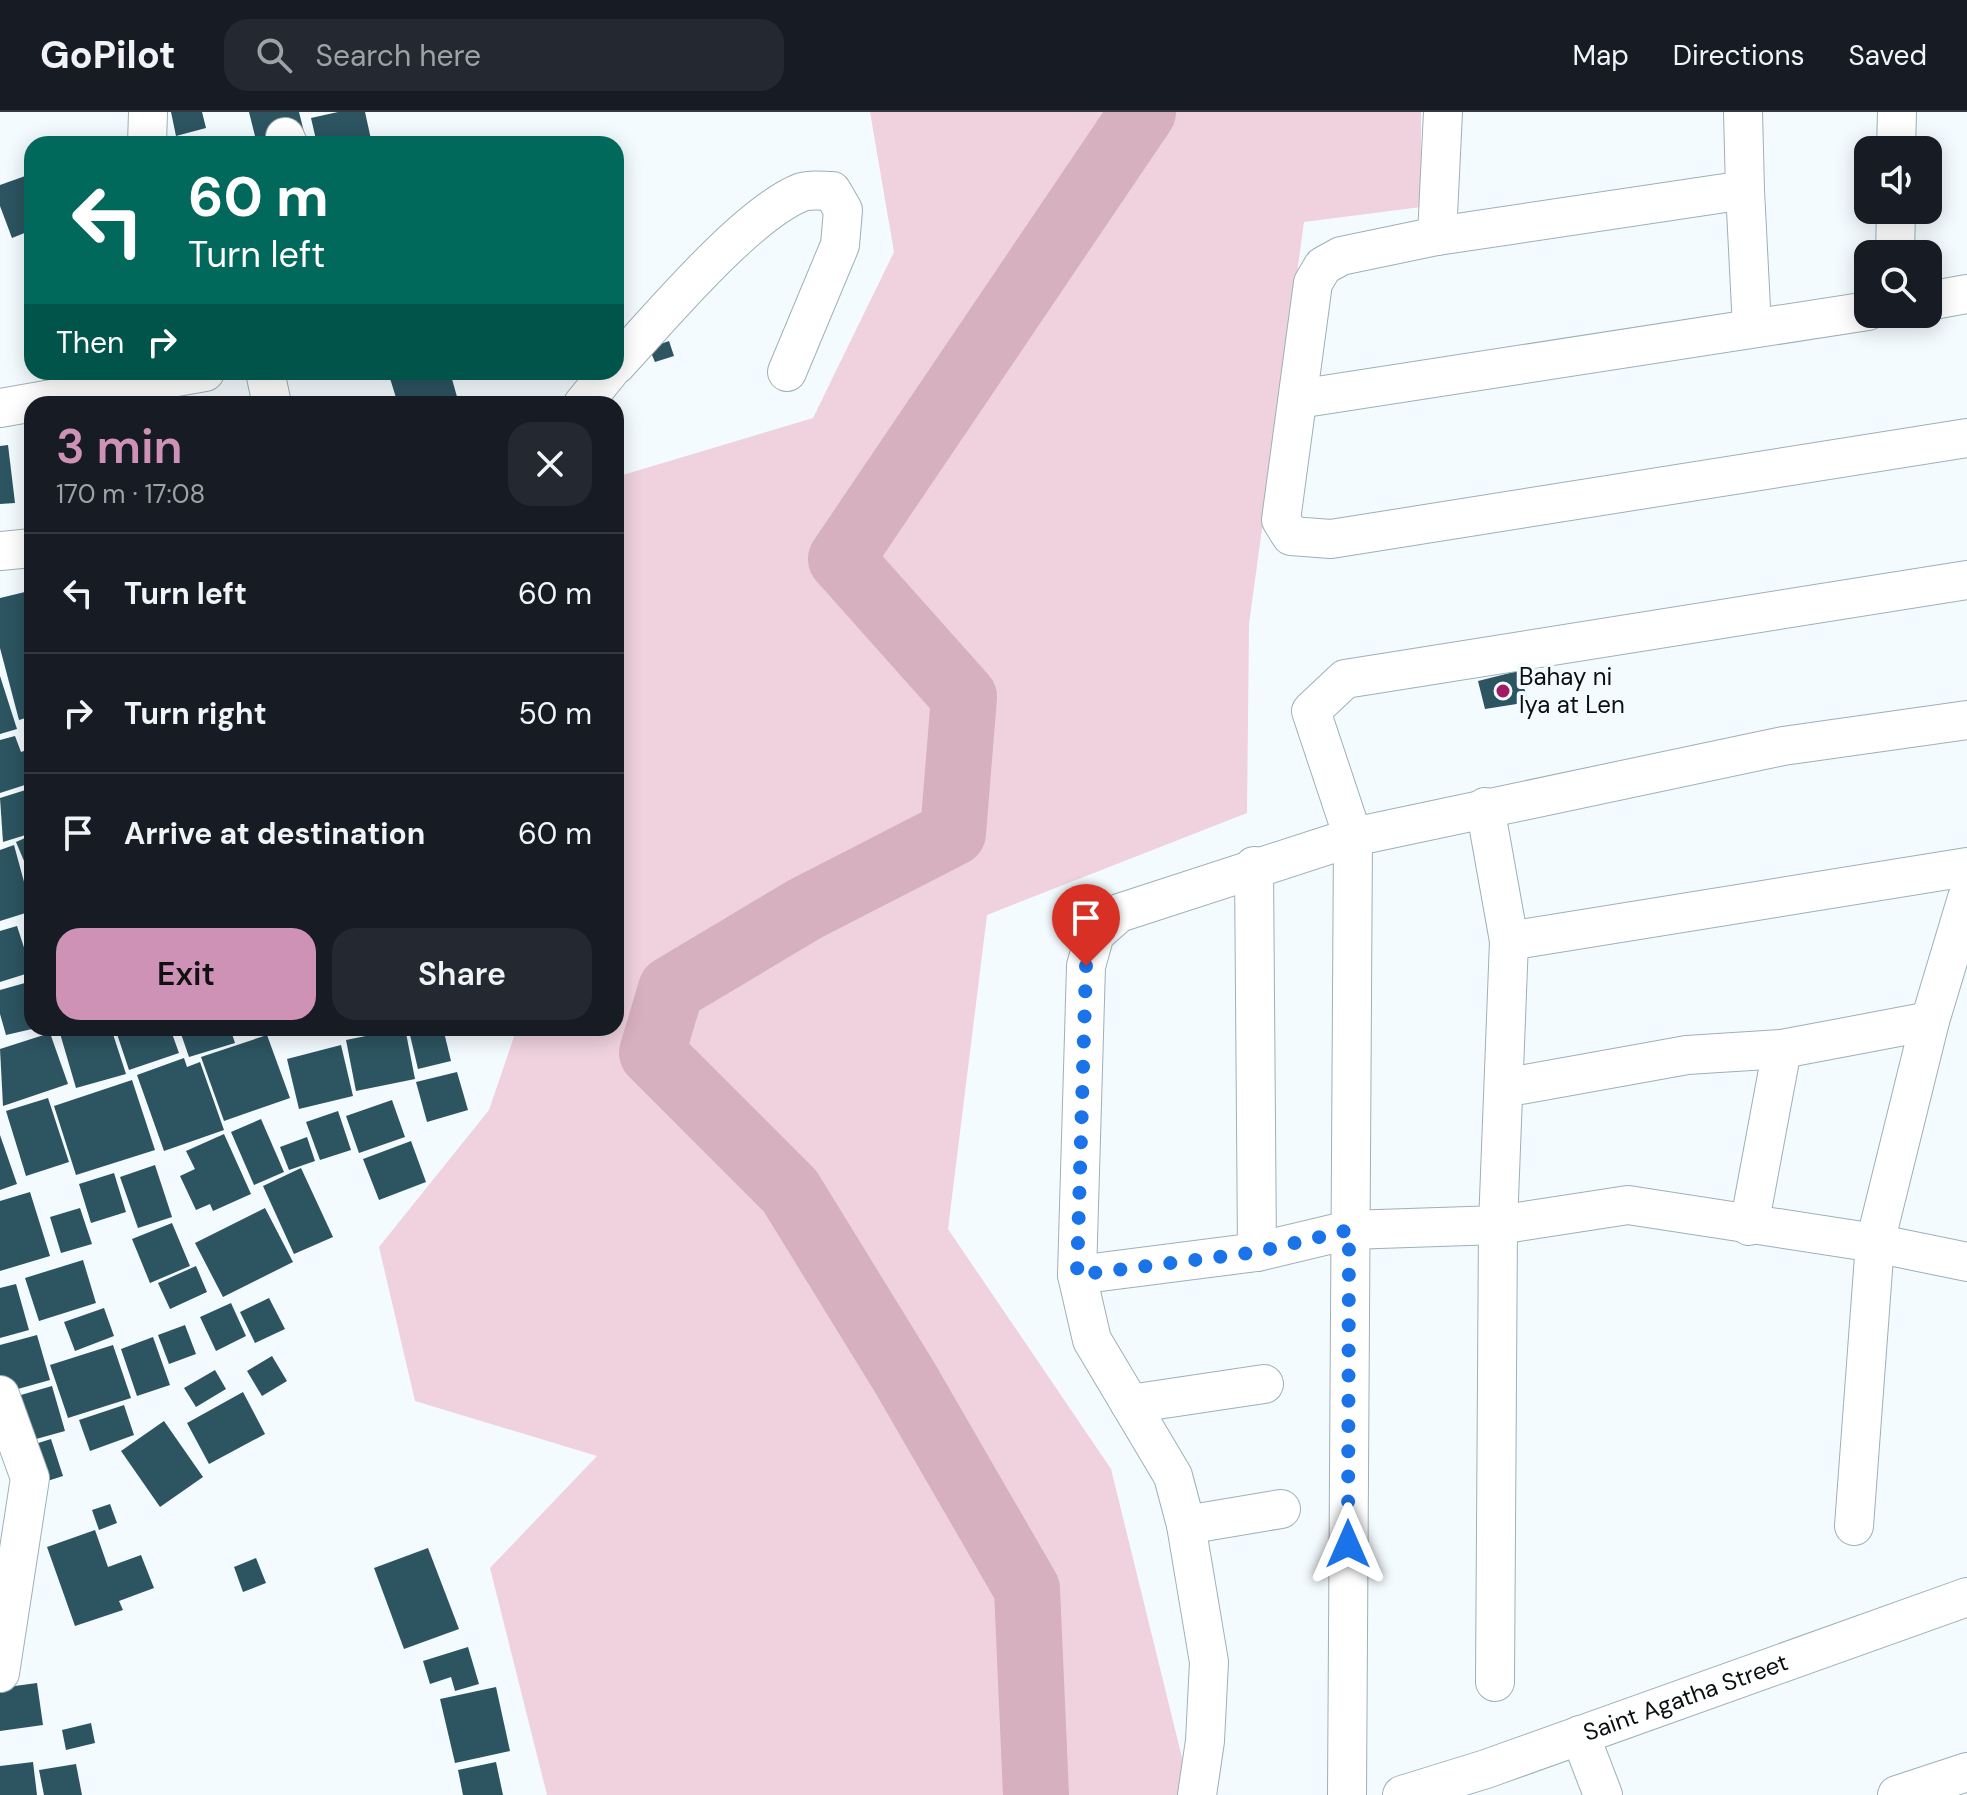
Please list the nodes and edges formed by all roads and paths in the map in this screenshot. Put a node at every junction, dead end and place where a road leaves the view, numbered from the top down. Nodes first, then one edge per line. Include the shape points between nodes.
1 (148, 112) edge
2 (1443, 112) edge
3 (1743, 112) edge
4 (1897, 112) edge
5 (147, 136) edge
6 (1896, 136) edge
7 (1745, 190) junction
8 (1437, 236) junction
9 (1967, 294) edge
10 (1942, 298) edge
11 (1854, 313) edge
12 (1752, 328) junction
13 (624, 356) edge
14 (787, 372) dead end
15 (170, 380) edge
16 (602, 380) edge
17 (108, 396) edge
18 (590, 396) edge
19 (1298, 399) junction
20 (24, 406) edge
21 (0, 408) edge
22 (1967, 438) edge
23 (24, 549) edge
24 (0, 551) edge
25 (1967, 580) edge
26 (1967, 720) edge
27 (1485, 807) junction
28 (1353, 837) junction
29 (1254, 866) junction
30 (1967, 867) edge
31 (1967, 898) edge
32 (1509, 941) junction
33 (1930, 1021) junction
34 (1782, 1049) junction
35 (1504, 1088) junction
36 (1498, 1225) junction
37 (1749, 1226) junction
38 (1349, 1230) junction
39 (1875, 1243) junction
40 (1257, 1252) junction
41 (1967, 1262) edge
42 (1077, 1275) junction
43 (1264, 1384) dead end
44 (0, 1395) edge
45 (1130, 1404) junction
46 (1281, 1509) dead end
47 (1186, 1525) junction
48 (1854, 1526) dead end
49 (1967, 1597) edge
50 (0, 1673) edge
51 (1495, 1682) dead end
52 (1580, 1735) junction
53 (1967, 1772) edge
54 (1197, 1795) edge
55 (1347, 1795) edge
56 (1402, 1795) edge
57 (1603, 1795) edge
58 (1897, 1795) edge

1 - 5 street
2 - 8 street
3 - 7 street
4 - 6 street
7 - 8 street
7 - 12 street
8 - 19 street via 1341,256 1323,266 1313,283
9 - 10 street
11 - 12 street
12 - 19 street
13 - 14 street via 720,254 782,202 805,191 832,191 843,210 840,245
15 - 17 street
16 - 18 street
19 - 22 street via 1281,520 1291,536 1331,539
20 - 21 street
23 - 24 street
25 - 28 street via 1345,679 1311,711
26 - 27 street via 1783,746
27 - 28 street
27 - 32 street
28 - 29 street
28 - 38 street
29 - 40 street
29 - 42 street via 1119,913 1095,934 1086,966
30 - 32 street
31 - 33 street
32 - 35 street
33 - 34 street
33 - 39 street
34 - 35 street via 1687,1055
34 - 37 street
35 - 36 street
36 - 37 street via 1628,1205
36 - 38 street
36 - 51 street
37 - 39 street
38 - 40 street
38 - 55 street
39 - 41 street
39 - 48 street
40 - 42 street
42 - 45 street via 1092,1340
43 - 45 street
44 - 50 street via 30,1478
45 - 47 street via 1173,1476
46 - 47 street
47 - 54 street via 1209,1662
49 - 52 street, Saint Agatha Street
52 - 56 street, Saint Agatha Street
52 - 57 street
53 - 58 street

